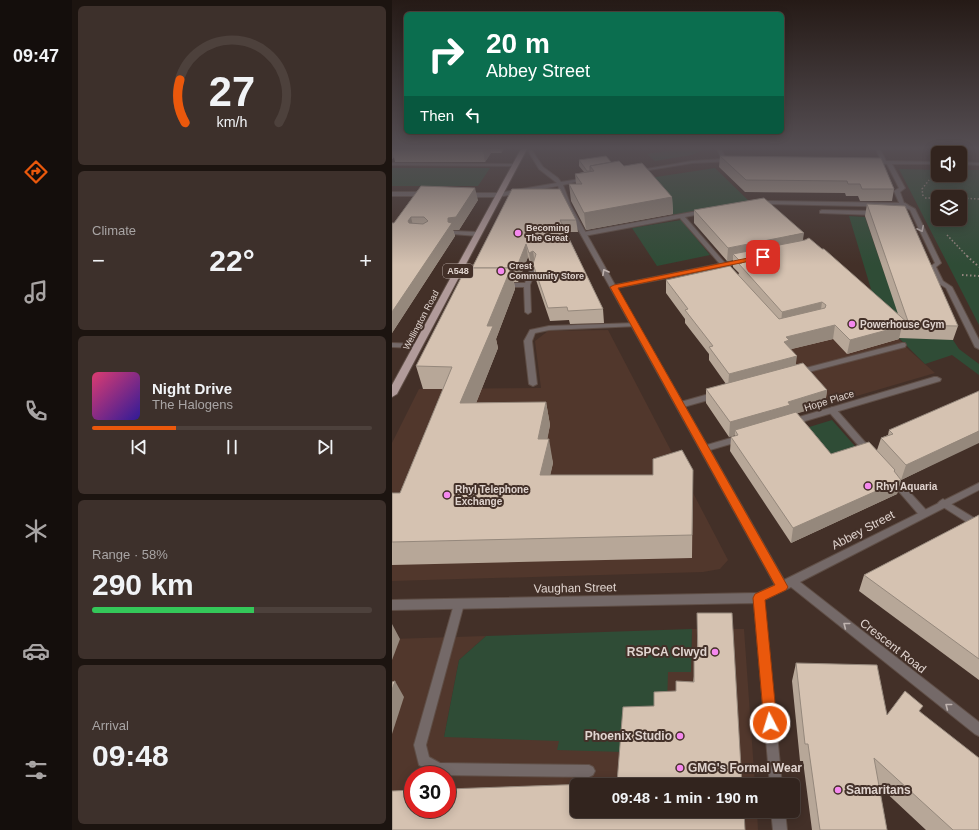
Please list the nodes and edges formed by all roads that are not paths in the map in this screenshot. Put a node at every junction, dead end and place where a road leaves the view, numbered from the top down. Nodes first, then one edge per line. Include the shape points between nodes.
1 (502, 188) edge
2 (539, 188) edge
3 (561, 188) edge
4 (902, 188) edge
5 (392, 194) edge
6 (422, 194) junction
7 (430, 194) edge
8 (460, 195) edge
9 (498, 195) junction
10 (417, 200) edge
11 (769, 203) edge
12 (905, 205) junction
13 (710, 210) edge
14 (822, 212) dead end
15 (883, 213) edge
16 (906, 214) edge
17 (914, 214) junction
18 (681, 216) junction
19 (454, 233) dead end
20 (478, 234) junction
21 (584, 234) junction
22 (752, 259) edge
23 (724, 265) junction
24 (534, 267) edge
25 (734, 276) edge
26 (527, 285) junction
27 (496, 286) edge
28 (614, 287) junction
29 (528, 312) dead end
30 (636, 325) junction
31 (392, 345) edge
32 (902, 345) dead end
33 (418, 346) junction
34 (979, 347) edge
35 (790, 375) edge
36 (937, 379) dead end
37 (534, 384) dead end
38 (724, 393) edge
39 (392, 394) edge
40 (680, 405) junction
41 (832, 410) junction
42 (780, 426) edge
43 (750, 435) edge
44 (704, 448) junction
45 (874, 458) edge
46 (884, 469) edge
47 (979, 486) edge
48 (943, 503) junction
49 (923, 513) junction
50 (979, 526) edge
51 (787, 584) junction
52 (759, 598) junction
53 (459, 604) junction
54 (392, 605) edge
55 (979, 730) edge
56 (588, 771) dead end
57 (775, 778) edge
58 (779, 818) edge
59 (780, 830) edge

1 - 9 main road, Wellington Road / A548
2 - 9 street
3 - 21 street, Crescent Road via 568,206
4 - 12 street via 897,191 902,204
5 - 6 street
6 - 7 street
6 - 10 street
8 - 9 street
9 - 20 main road, Wellington Road / A548
11 - 12 street
12 - 17 street via 912,209
13 - 18 street
14 - 15 street
16 - 17 street
17 -> 34 street via 938,263 933,267 936,275 940,282 949,286
18 - 21 street
18 - 23 street
19 - 20 street
20 - 33 main road, Wellington Road / A548 via 454,286
28 -> 21 street, Crescent Road
22 - 23 street
23 - 25 street
23 - 28 street
24 - 26 street
26 - 27 street
26 - 29 street
28 - 30 street, Crescent Road
30 - 37 street via 549,328 532,331 528,341
30 - 40 street, Crescent Road
31 - 33 street
32 - 35 street
33 - 39 main road, Wellington Road / A548
36 - 41 street, Hope Place
38 - 40 street
40 - 44 street, Crescent Road
41 - 42 street, Hope Place
41 - 45 street
43 - 44 street
44 - 51 street, Crescent Road
46 - 49 street
47 - 48 street, Abbey Street
48 - 49 street, Abbey Street
48 - 50 street
49 - 51 street, Abbey Street
51 - 52 street, Abbey Street
55 -> 51 street, Crescent Road
52 - 53 street, Vaughan Street
52 - 57 street
53 - 54 street, Vaughan Street
53 - 56 street via 420,745 423,761 439,769
58 - 59 street

